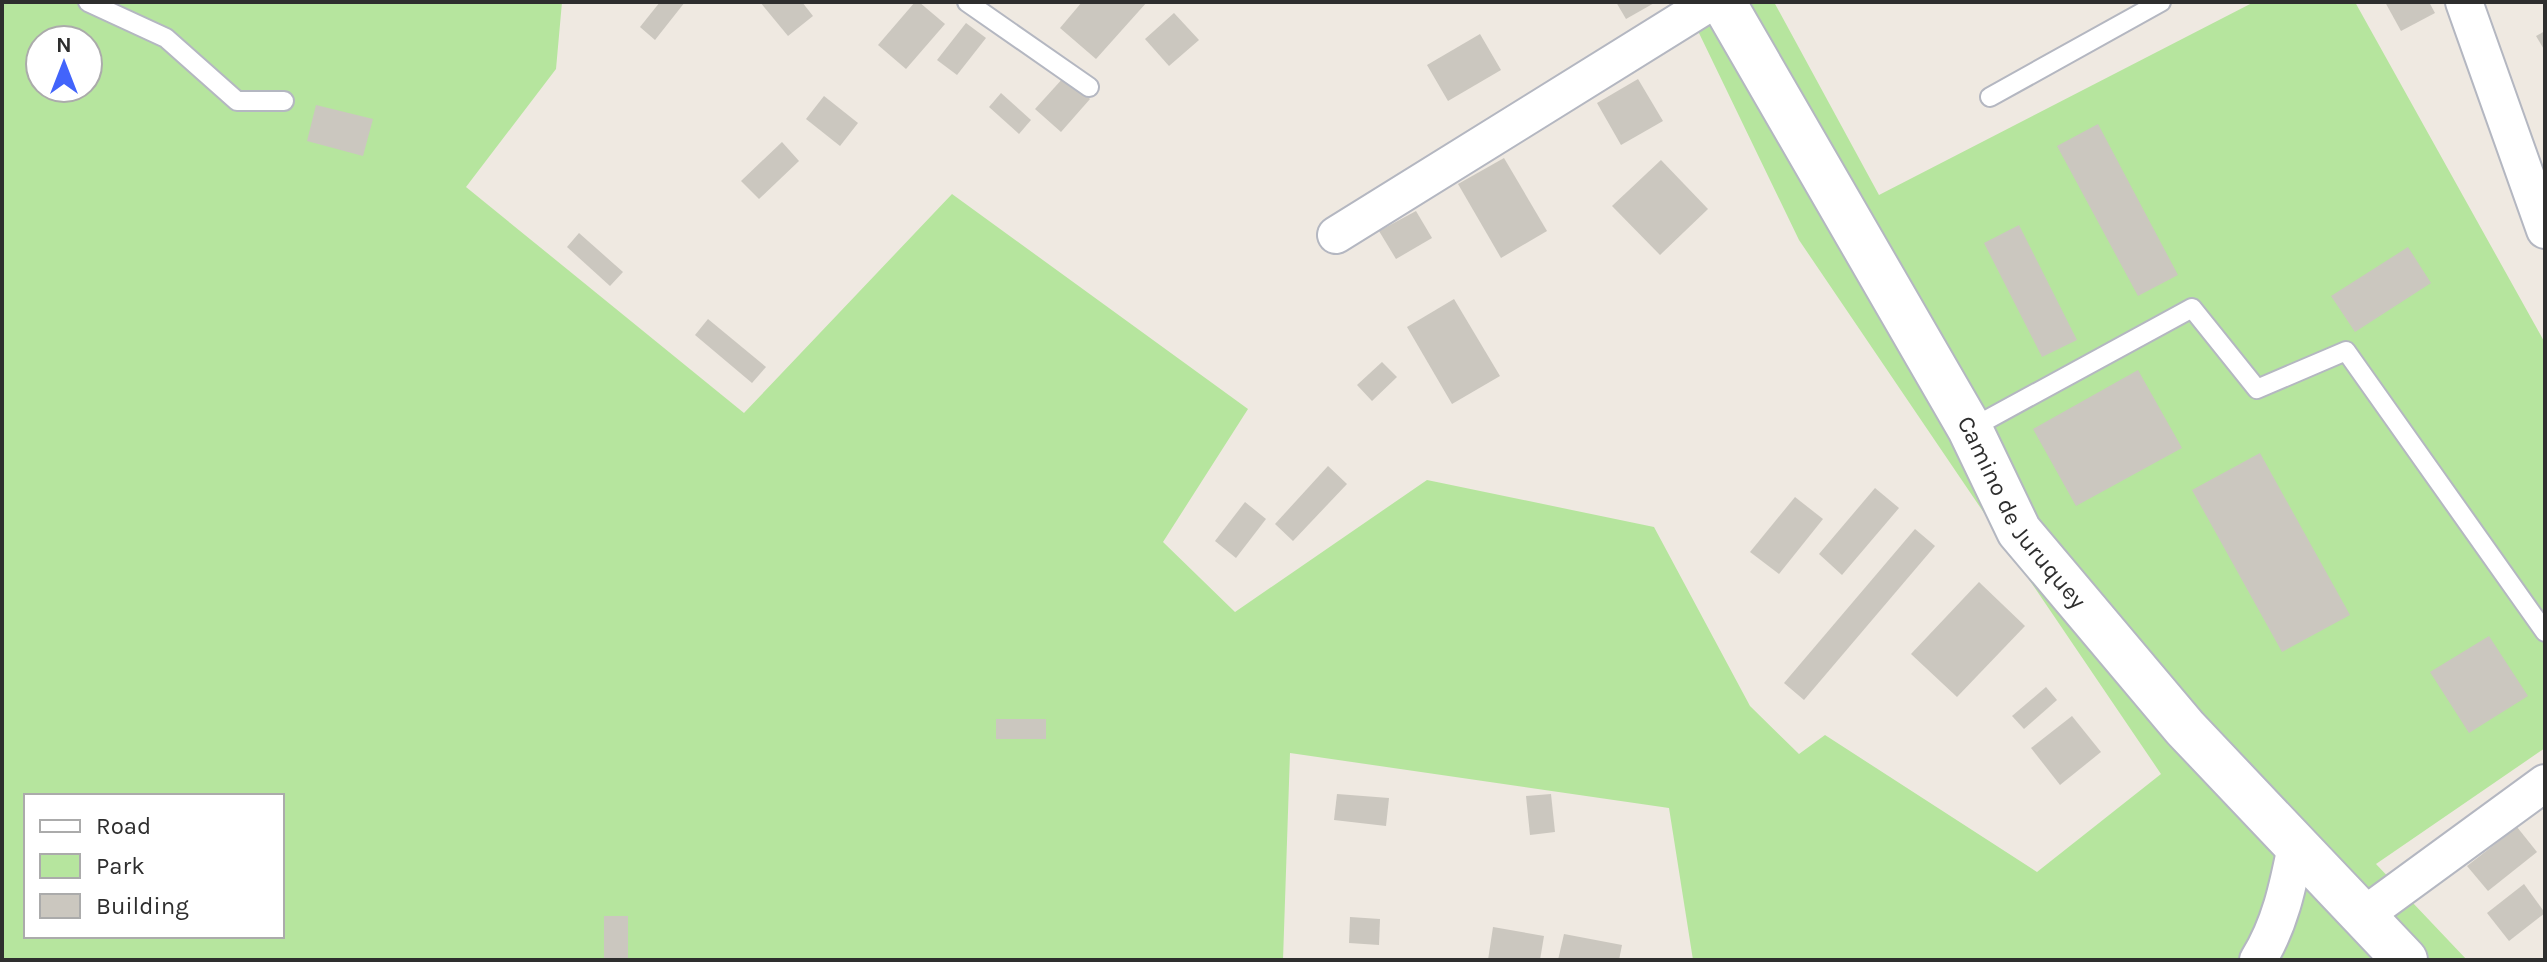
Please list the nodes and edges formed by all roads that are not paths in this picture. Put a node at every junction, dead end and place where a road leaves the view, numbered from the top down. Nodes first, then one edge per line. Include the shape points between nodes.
1 (88, 2) edge
2 (967, 2) edge
3 (1711, 2) edge
4 (1723, 2) edge
5 (2161, 2) edge
6 (2464, 2) edge
7 (1089, 87) dead end
8 (1990, 97) dead end
9 (284, 101) dead end
10 (2545, 230) edge
11 (1336, 235) dead end
12 (1970, 429) junction
13 (2545, 632) edge
14 (2545, 783) edge
15 (2296, 846) junction
16 (2363, 916) junction
17 (2258, 960) edge
18 (2405, 960) edge

1 - 9 lane via 166,38 237,101
2 - 7 lane
3 - 11 street
4 - 12 street, Camino de Juruquey
5 - 8 lane
6 - 10 street
12 - 13 lane via 2192,308 2257,389 2346,351
12 - 15 street, Camino de Juruquey via 2019,531 2185,728
14 - 16 street
15 - 16 street, Camino de Juruquey
15 - 17 street via 2286,897
16 - 18 street, Camino de Juruquey

